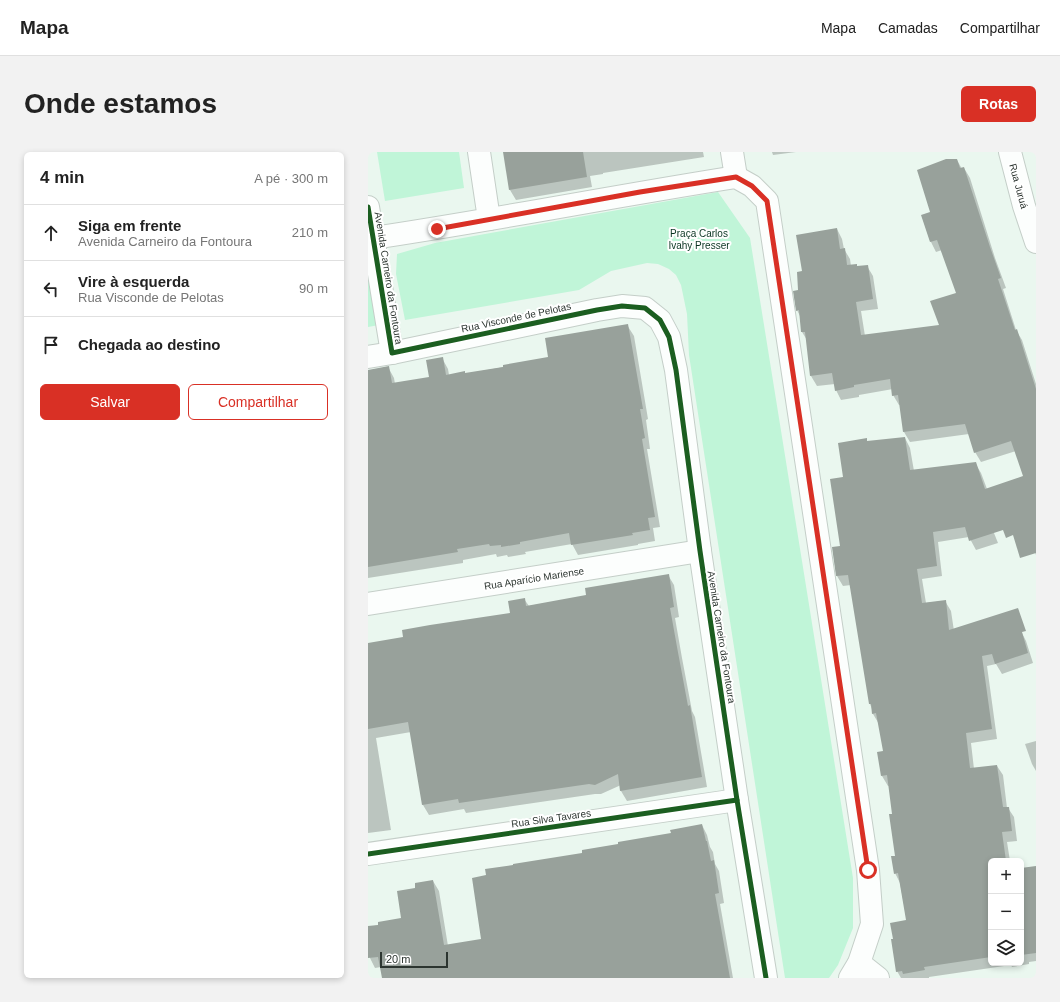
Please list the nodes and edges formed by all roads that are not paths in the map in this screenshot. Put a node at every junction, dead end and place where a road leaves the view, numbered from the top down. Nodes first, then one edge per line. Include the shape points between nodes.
1 (479, 152) edge
2 (732, 152) edge
3 (1010, 152) edge
4 (736, 177) junction
5 (1030, 205) edge
6 (368, 207) edge
7 (489, 219) junction
8 (370, 239) edge
9 (1036, 242) edge
10 (645, 308) joint
11 (392, 353) junction
12 (368, 357) edge
13 (700, 551) junction
14 (368, 604) edge
15 (737, 800) junction
16 (368, 854) edge
17 (854, 971) edge
18 (766, 978) edge
19 (878, 978) edge

1 - 7 main road
2 - 4 main road
3 - 5 main road, Rua Juruá
4 - 7 main road
4 - 17 main road via 752,186 767,201 868,870 872,924
5 - 9 main road, Rua Juruá
6 - 8 main road, Avenida Carneiro da Fontoura
7 - 8 main road
8 - 11 main road, Avenida Carneiro da Fontoura
10 - 11 main road, Rua Visconde de Pelotas via 622,306 597,310
10 - 13 main road, Avenida Carneiro da Fontoura via 660,320 669,338 676,370
11 - 12 main road, Rua Visconde de Pelotas
13 - 14 main road, Rua Aparício Mariense
13 - 15 main road, Avenida Carneiro da Fontoura
15 - 16 main road, Rua Silva Tavares
15 - 18 main road, Avenida Carneiro da Fontoura
17 - 19 main road

